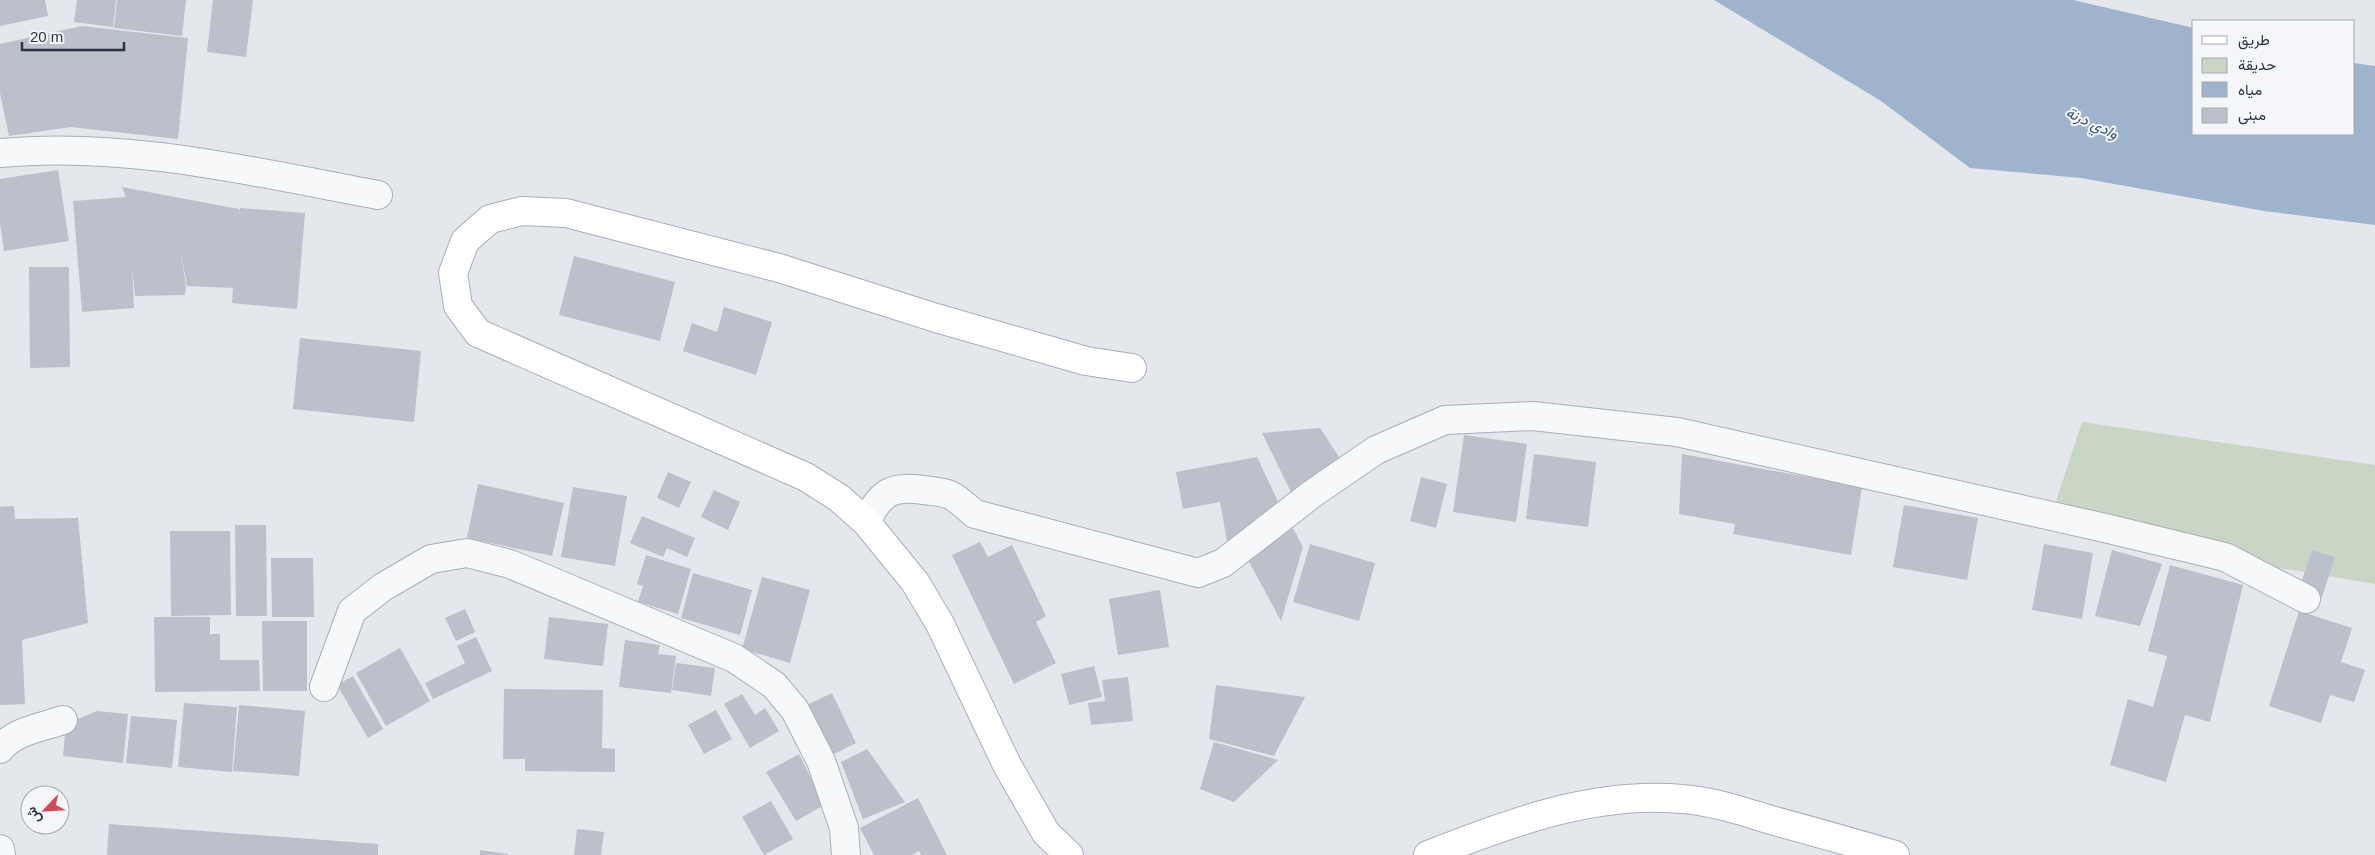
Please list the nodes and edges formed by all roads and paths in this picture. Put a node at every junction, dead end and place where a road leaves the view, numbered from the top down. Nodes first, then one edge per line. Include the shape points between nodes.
1 (0, 153) edge
2 (378, 195) dead end
3 (1132, 368) dead end
4 (866, 522) junction
5 (2306, 599) dead end
6 (324, 687) dead end
7 (63, 720) dead end
8 (0, 748) edge
9 (0, 849) edge
10 (1, 855) edge
11 (846, 855) edge
12 (1070, 855) edge
13 (1428, 855) edge
14 (1895, 855) edge

1 - 2 street via 77,150 140,154
3 - 4 street via 1086,361 779,268 566,213 522,211 490,219 465,241 453,273 454,281 458,306 478,333 806,477 839,498
4 - 5 street via 881,497 896,489 928,490 950,495 975,514 1198,573 1223,563 1312,494 1376,450 1446,420 1532,416 1677,432 2105,528 2225,557
4 - 12 street via 915,582 940,624 1007,765 1046,833
6 - 11 street via 352,611 383,587 431,559 467,553 510,564 734,658 774,685 795,710 820,762 844,828
7 - 8 street via 24,733
9 - 10 street
13 - 14 street via 1553,811 1645,797 1721,806

